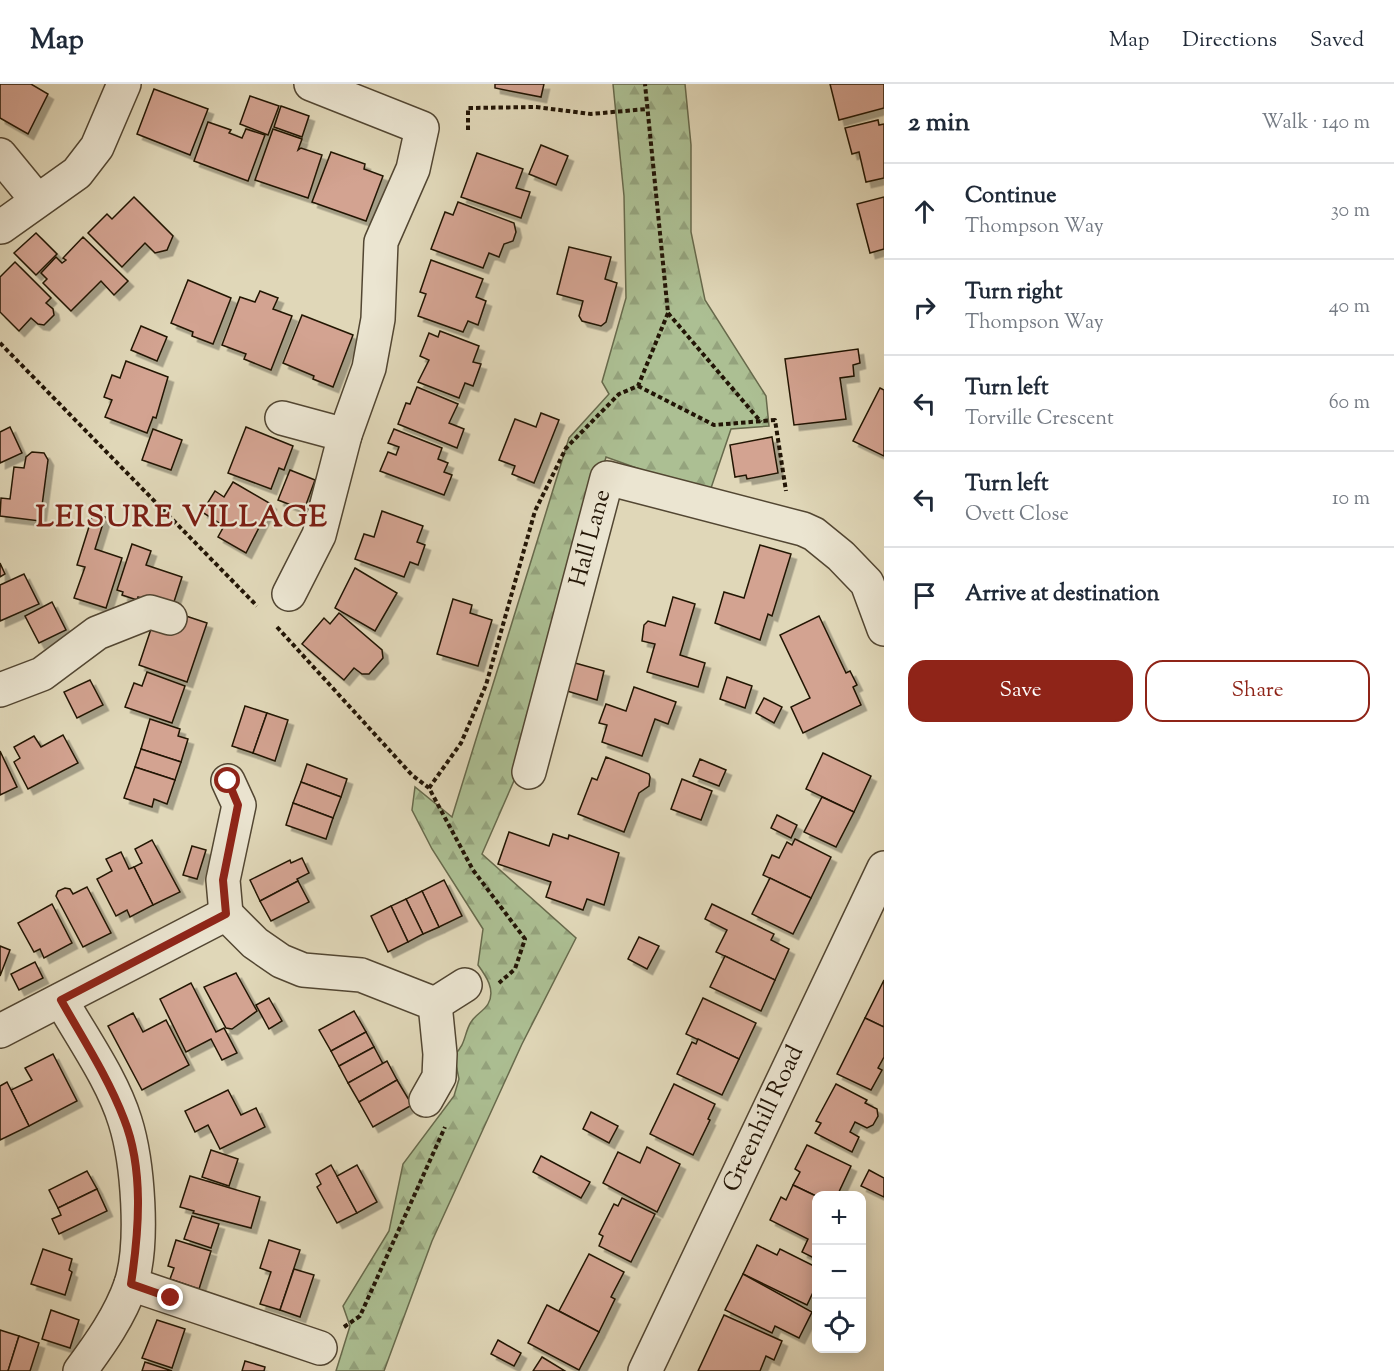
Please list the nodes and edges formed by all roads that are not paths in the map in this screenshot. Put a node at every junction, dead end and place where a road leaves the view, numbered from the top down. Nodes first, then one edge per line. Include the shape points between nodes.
1 (124, 84) edge
2 (310, 84) edge
3 (1, 156) edge
4 (37, 200) junction
5 (1, 227) edge
6 (282, 417) dead end
7 (345, 435) junction
8 (875, 577) edge
9 (289, 594) dead end
10 (170, 618) dead end
11 (884, 629) edge
12 (0, 690) edge
13 (529, 772) dead end
14 (228, 781) dead end
15 (884, 868) edge
16 (226, 914) junction
17 (465, 985) dead end
18 (61, 1000) junction
19 (435, 1004) junction
20 (0, 1031) edge
21 (426, 1100) dead end
22 (131, 1284) junction
23 (320, 1348) dead end
24 (80, 1371) edge
25 (645, 1371) edge

1 - 4 street via 97,147 77,173
2 - 7 street via 422,128 413,169 381,242 378,319 369,368
3 - 4 street
4 - 5 street
6 - 7 street
7 - 9 street via 320,535
8 - 11 street, Hall Lane
8 - 13 street, Hall Lane via 802,529 607,478
10 - 12 street via 150,612 97,633 42,674
14 - 16 street via 238,805 223,880
15 - 25 street, Greenhill Road
16 - 18 street
16 - 19 street via 281,962 303,970 361,975
17 - 19 street
18 - 20 street
18 - 22 street via 108,1082 125,1121 136,1171 137,1247
19 - 21 street via 439,1077
22 - 23 street
22 - 24 street via 112,1323

